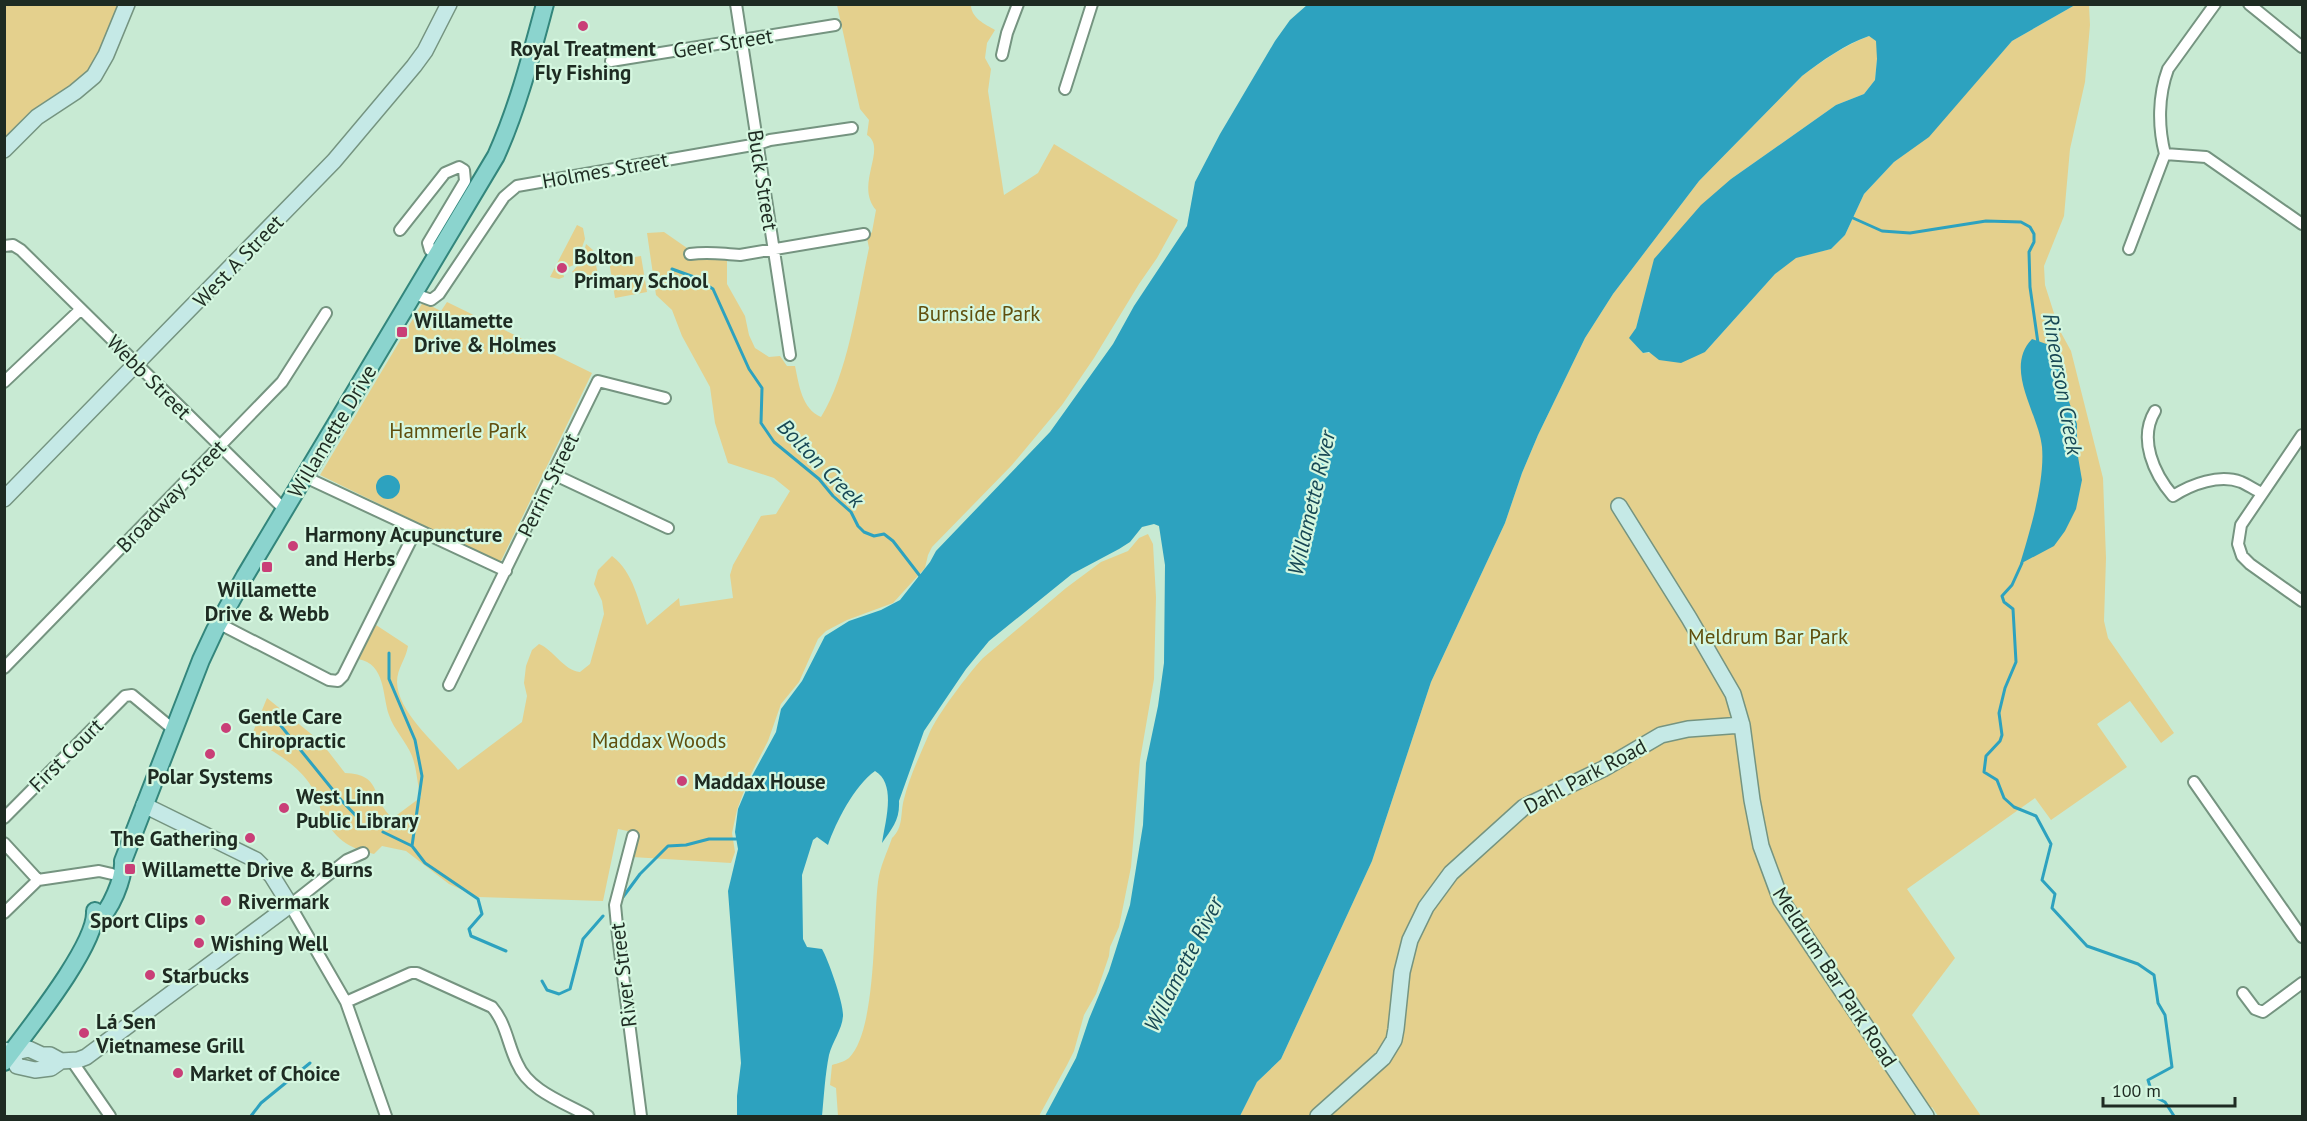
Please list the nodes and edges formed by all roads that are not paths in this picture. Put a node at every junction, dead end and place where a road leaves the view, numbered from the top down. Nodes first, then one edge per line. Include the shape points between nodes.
1 (127, 4) edge
2 (449, 4) edge
3 (545, 4) edge
4 (736, 4) edge
5 (1018, 4) edge
6 (1092, 4) edge
7 (2215, 4) edge
8 (2249, 4) edge
9 (835, 25) dead end
10 (742, 41) junction
11 (2302, 47) edge
12 (1002, 55) dead end
13 (612, 61) dead end
14 (1065, 89) dead end
15 (852, 128) dead end
16 (758, 144) junction
17 (4, 150) edge
18 (2165, 154) junction
19 (2302, 224) edge
20 (400, 230) dead end
21 (864, 234) dead end
22 (9, 246) edge
23 (774, 249) junction
24 (2129, 249) dead end
25 (690, 254) dead end
26 (438, 255) junction
27 (415, 294) junction
28 (80, 310) junction
29 (326, 314) dead end
30 (790, 355) dead end
31 (138, 363) junction
32 (4, 382) edge
33 (665, 398) dead end
34 (2155, 411) dead end
35 (2302, 435) edge
36 (219, 447) junction
37 (553, 474) junction
38 (305, 477) junction
39 (2262, 493) junction
40 (5, 498) edge
41 (1619, 506) dead end
42 (285, 510) junction
43 (668, 528) dead end
44 (416, 530) junction
45 (506, 571) junction
46 (2302, 601) edge
47 (218, 623) junction
48 (4, 668) edge
49 (449, 685) dead end
50 (1742, 725) junction
51 (174, 730) junction
52 (2194, 782) dead end
53 (144, 806) junction
54 (4, 818) edge
55 (633, 836) dead end
56 (4, 843) edge
57 (363, 853) dead end
58 (123, 861) junction
59 (112, 874) junction
60 (38, 880) junction
61 (290, 905) junction
62 (4, 914) edge
63 (96, 922) junction
64 (2302, 937) edge
65 (2302, 983) edge
66 (2243, 993) dead end
67 (346, 1002) junction
68 (7, 1055) edge
69 (67, 1061) junction
70 (110, 1116) edge
71 (386, 1116) edge
72 (588, 1116) edge
73 (641, 1116) edge
74 (1318, 1116) edge
75 (1926, 1116) edge

1 - 17 street via 94,76 37,117
2 - 31 street, West A Street via 420,58 346,149
3 - 26 main road, Willamette Drive via 509,127
4 - 10 street, Buck Street
5 - 12 street
6 - 14 street
7 - 18 street via 2165,76 2160,121
8 - 11 street
9 - 10 street, Geer Street
10 - 13 street, Geer Street
10 - 16 street, Buck Street
15 - 16 street, Holmes Street
16 - 23 street, Buck Street
16 - 27 street, Holmes Street via 517,186 504,197 439,294 431,300
18 - 19 street via 2206,157
18 - 24 street
20 - 26 street via 445,173 459,167 464,170 465,181 428,243
21 - 23 street
22 - 28 street, Webb Street via 21,250
23 - 25 street via 740,255 709,251
23 - 30 street, Buck Street
26 - 27 main road, Willamette Drive
27 - 38 main road, Willamette Drive
28 - 31 street, Webb Street
28 - 32 street
29 - 36 street, Broadway Street via 282,382
31 - 36 street, Webb Street
31 - 40 street, West A Street
33 - 37 street, Perrin Street via 598,381
34 - 39 street via 2148,428 2150,457 2173,496 2198,484 2223,480 2242,483
35 - 39 street
36 - 42 street, Webb Street
36 - 48 street, Broadway Street
37 - 43 street
37 - 45 street, Perrin Street
38 - 42 main road, Willamette Drive
38 - 44 street
39 - 46 street via 2241,525 2238,544 2242,556
41 - 50 street, Meldrum Bar Park Road via 1725,679
42 - 47 main road, Willamette Drive
44 - 45 street
44 - 47 street via 338,681 329,680
45 - 49 street, Perrin Street
47 - 51 main road, Willamette Drive
50 - 74 street, Dahl Park Road via 1661,735 1603,769 1536,800 1512,816 1450,873 1426,907 1410,940 1394,1040 1387,1053
50 - 75 street, Meldrum Bar Park Road via 1759,837 1781,900
51 - 53 main road, Willamette Drive
51 - 54 street, First Court via 129,694
52 - 64 street
53 - 58 main road, Willamette Drive
53 - 61 street via 256,860 280,886
55 - 73 street, River Street via 615,905
56 - 60 street
57 - 61 street via 347,860
58 - 59 main road, Willamette Drive
58 - 63 main road, Willamette Drive via 123,872 105,916
59 - 60 street via 99,870
59 - 63 main road, Willamette Drive via 95,910
60 - 62 street
61 - 67 street
61 - 69 street via 93,1053
63 - 68 main road, Willamette Drive via 82,951
65 - 66 street via 2263,1012 2255,1009
67 - 71 street
67 - 72 street via 417,973 492,1007 500,1016 522,1074 532,1085
68 - 69 street via 29,1049
69 - 70 street

